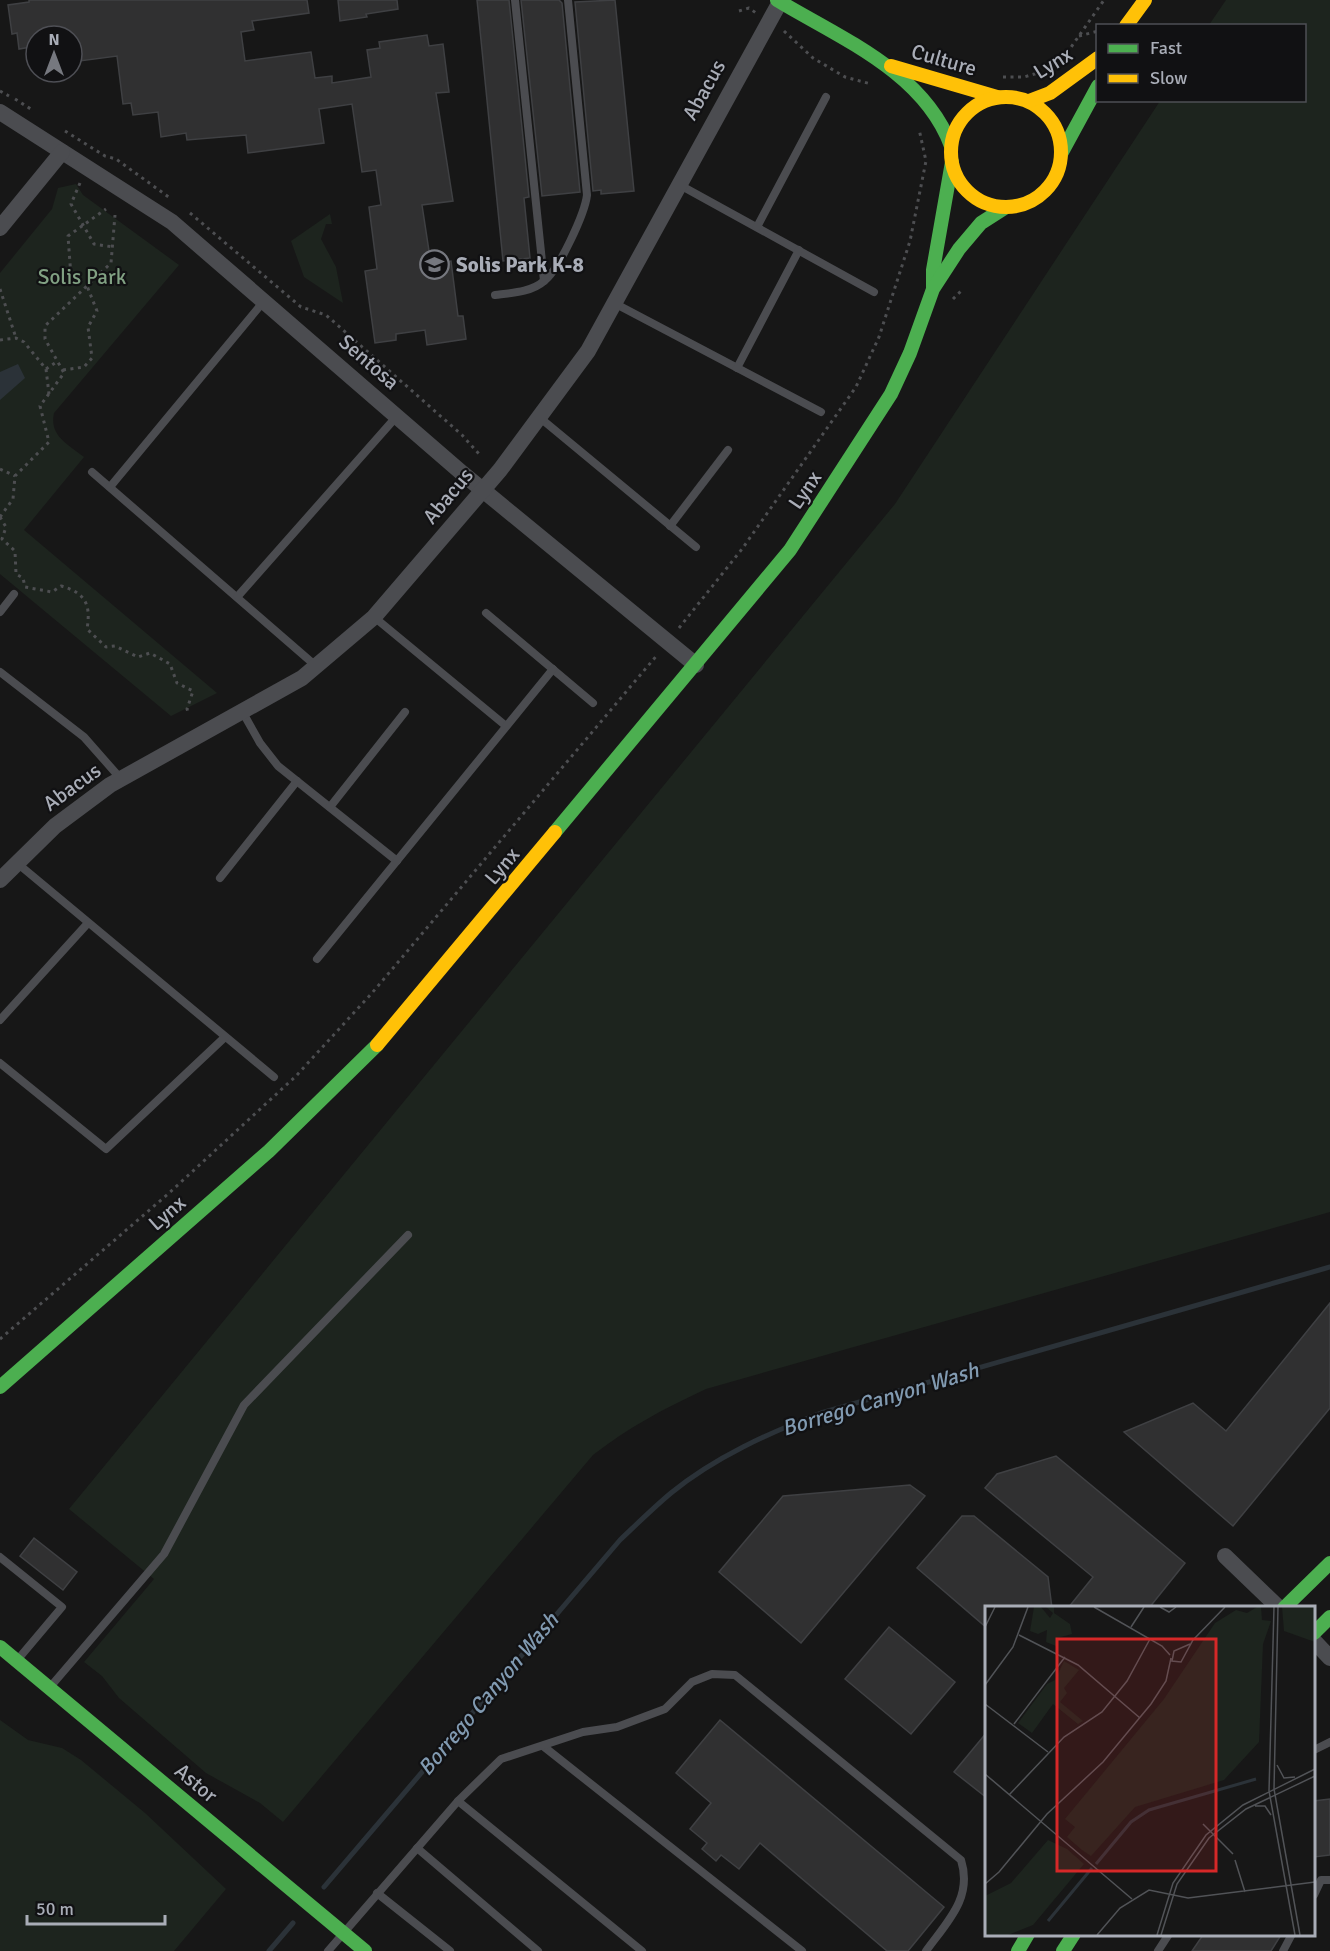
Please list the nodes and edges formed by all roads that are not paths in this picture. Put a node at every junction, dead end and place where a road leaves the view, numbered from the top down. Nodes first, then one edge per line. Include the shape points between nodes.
1 (515, 0) edge
2 (568, 0) edge
3 (1145, 0) edge
4 (778, 1) edge
5 (1127, 24) edge
6 (1096, 59) edge
7 (880, 63) junction
8 (1096, 90) edge
9 (826, 97) dead end
10 (997, 97) junction
11 (1029, 101) junction
12 (0, 112) edge
13 (951, 146) junction
14 (62, 152) junction
15 (1061, 154) junction
16 (952, 162) junction
17 (678, 184) junction
18 (1006, 207) junction
19 (758, 227) junction
20 (0, 228) edge
21 (799, 250) junction
22 (544, 281) junction
23 (933, 289) junction
24 (874, 292) dead end
25 (495, 295) dead end
26 (265, 301) junction
27 (614, 303) junction
28 (737, 368) junction
29 (821, 412) dead end
30 (397, 416) junction
31 (539, 417) junction
32 (728, 450) dead end
33 (92, 472) dead end
34 (110, 487) junction
35 (483, 490) junction
36 (670, 526) junction
37 (696, 546) dead end
38 (14, 594) dead end
39 (238, 596) junction
40 (0, 612) edge
41 (486, 613) dead end
42 (374, 617) junction
43 (696, 665) junction
44 (316, 666) junction
45 (553, 669) junction
46 (0, 672) edge
47 (594, 703) dead end
48 (242, 711) junction
49 (405, 712) dead end
50 (506, 726) junction
51 (121, 779) junction
52 (297, 781) junction
53 (330, 807) junction
54 (397, 861) junction
55 (6, 872) edge
56 (220, 878) dead end
57 (88, 923) junction
58 (317, 959) dead end
59 (0, 1020) edge
60 (225, 1037) junction
61 (0, 1063) edge
62 (273, 1077) dead end
63 (408, 1235) dead end
64 (0, 1387) edge
65 (1226, 1556) dead end
66 (0, 1557) edge
67 (1330, 1563) edge
68 (1277, 1606) edge
69 (1286, 1606) edge
70 (1330, 1617) edge
71 (1315, 1632) edge
72 (1315, 1642) edge
73 (0, 1647) edge
74 (1330, 1658) edge
75 (16, 1661) junction
76 (49, 1688) junction
77 (1330, 1742) edge
78 (543, 1746) junction
79 (1315, 1750) edge
80 (458, 1801) junction
81 (417, 1848) junction
82 (1330, 1880) edge
83 (377, 1893) junction
84 (1315, 1893) edge
85 (343, 1933) junction
86 (1027, 1936) edge
87 (1073, 1936) edge
88 (1167, 1936) edge
89 (1291, 1936) edge
90 (328, 1951) edge
91 (365, 1951) edge
92 (450, 1951) edge
93 (538, 1951) edge
94 (642, 1951) edge
95 (802, 1951) edge
96 (926, 1951) edge
97 (1018, 1951) edge
98 (1063, 1951) edge
99 (1158, 1951) edge
100 (1283, 1951) edge

1 - 22 lane
2 - 22 lane via 587,195 585,210
3 - 5 street
4 - 7 street, Culture
4 - 17 street, Abacus
6 - 11 street, Lynx via 1050,93
7 - 10 street, Culture
7 - 13 street, Culture via 923,99 940,120
8 - 15 street, Lynx
9 - 19 lane
10 - 11 street
10 - 13 street via 975,105 962,117
11 - 15 street via 1045,111 1056,127
12 - 14 street, Sentosa
13 - 16 street
14 - 20 street
14 - 26 street, Sentosa via 172,222
15 - 18 street via 1054,180 1041,195 1026,204
16 - 18 street via 961,184 974,197
16 - 23 street, Lynx
17 - 19 lane
17 - 27 street, Abacus
18 - 23 street, Lynx via 981,223
19 - 21 lane
21 - 24 lane
21 - 28 lane
22 - 25 lane
23 - 43 street, Lynx via 891,394 858,449 790,550
26 - 30 street, Sentosa
26 - 34 lane
27 - 28 lane
27 - 31 street, Abacus via 588,351
28 - 29 lane
30 - 35 street, Sentosa
30 - 39 lane
31 - 35 street, Abacus
31 - 36 lane
32 - 36 lane
33 - 34 lane
34 - 39 lane
35 - 42 street, Abacus
35 - 43 street, Sentosa
36 - 37 lane
38 - 40 lane
39 - 44 lane
41 - 45 lane
42 - 44 street, Abacus
42 - 50 lane
43 - 64 street, Lynx via 385,1037 269,1151
44 - 48 street, Abacus
45 - 47 lane
45 - 50 lane
46 - 51 lane via 84,737
48 - 51 street, Abacus
48 - 52 lane via 278,766
49 - 53 lane
50 - 54 lane
51 - 55 street, Abacus via 55,826
52 - 53 lane
52 - 56 lane
53 - 54 lane
54 - 58 lane
55 - 57 lane
57 - 59 lane
57 - 60 lane
60 - 61 lane via 106,1149
60 - 62 lane
63 - 76 lane via 244,1405 164,1554
65 - 68 street
66 - 75 lane via 62,1607
67 - 69 street
70 - 71 street
72 - 74 street
73 - 75 street, Astor
75 - 76 street, Astor
76 - 85 street, Astor
77 - 79 lane
78 - 80 lane via 501,1759
78 - 95 lane
78 - 96 lane via 583,1732 617,1727 664,1709 692,1682 712,1674 735,1676 961,1860 966,1876 960,1905
80 - 81 lane
80 - 94 lane
81 - 83 lane
81 - 93 lane
82 - 84 lane via 1322,1880
83 - 85 lane
83 - 92 lane
85 - 90 lane
85 - 91 street, Astor
86 - 97 street
87 - 98 street
88 - 99 lane
89 - 100 lane

